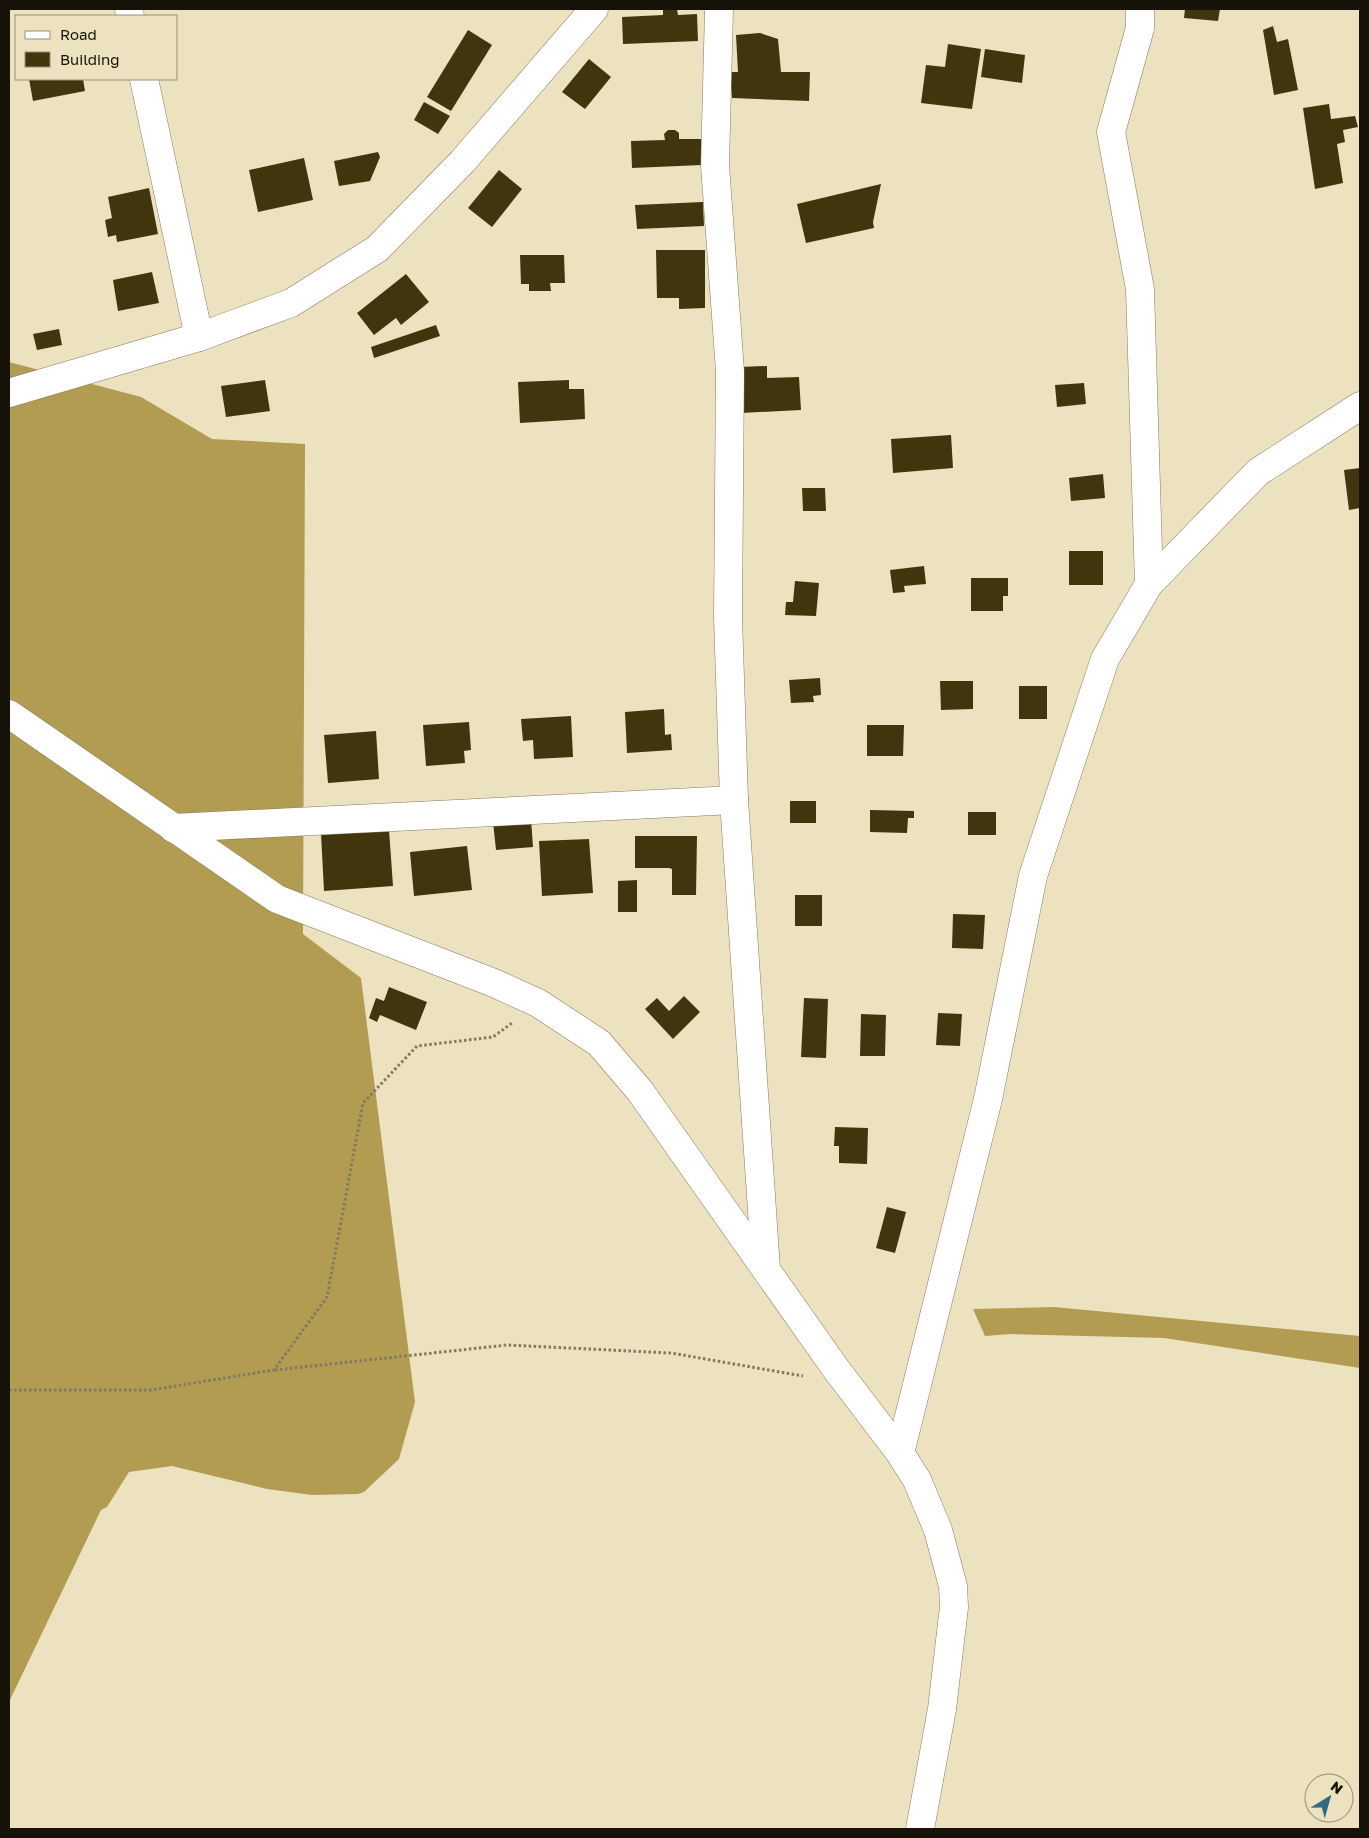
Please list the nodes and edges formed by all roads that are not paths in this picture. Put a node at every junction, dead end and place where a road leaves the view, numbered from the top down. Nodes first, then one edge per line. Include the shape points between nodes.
1 (594, 9) edge
2 (719, 9) edge
3 (1140, 9) edge
4 (144, 80) edge
5 (199, 337) junction
6 (9, 393) edge
7 (1360, 406) edge
8 (1149, 584) junction
9 (9, 714) edge
10 (734, 800) junction
11 (172, 828) junction
12 (766, 1269) junction
13 (900, 1453) junction
14 (920, 1829) edge

1 - 5 street via 463,160 377,249 291,303
2 - 10 street via 715,165 730,371 728,617
3 - 8 street via 1140,28 1111,132 1140,288
4 - 5 street
5 - 6 street
7 - 8 street via 1258,472
8 - 13 street via 1105,659 1033,876 988,1098
9 - 11 street
10 - 11 street
10 - 12 street
11 - 12 street via 277,899 494,983 538,1003 599,1043 640,1091
12 - 13 street
13 - 14 street via 917,1480 938,1530 953,1586 954,1607 942,1709

